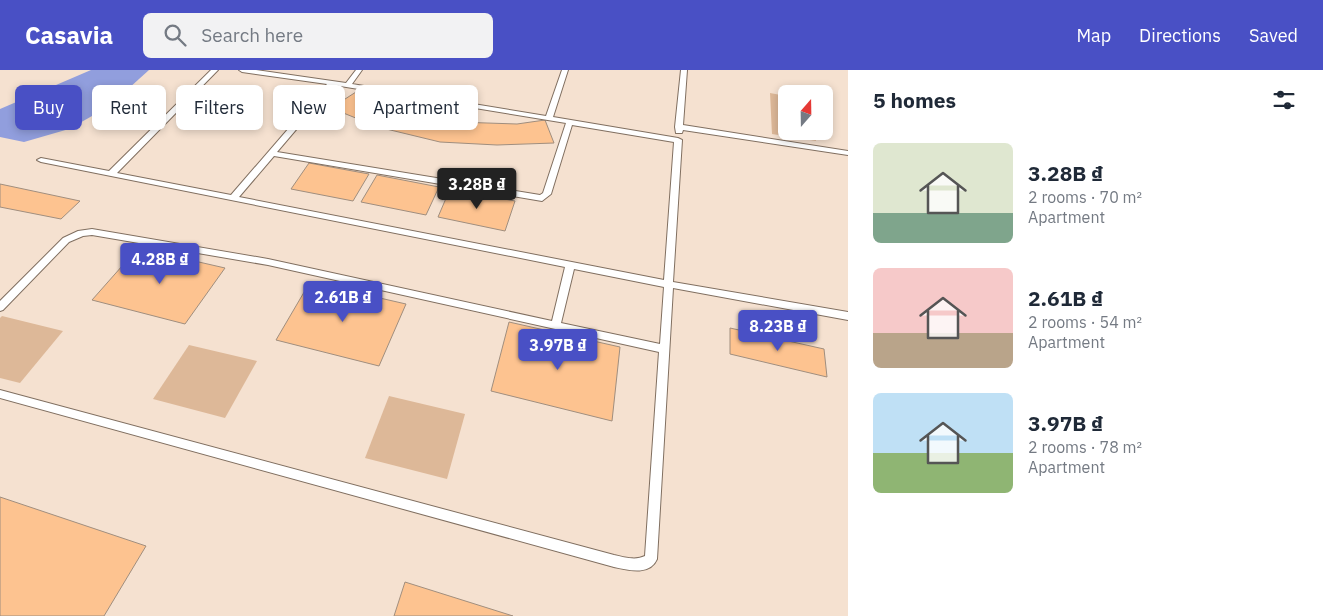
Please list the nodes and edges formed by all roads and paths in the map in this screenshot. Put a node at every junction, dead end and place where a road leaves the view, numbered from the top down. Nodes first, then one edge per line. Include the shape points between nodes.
1 (215, 70) edge
2 (242, 70) edge
3 (359, 70) edge
4 (565, 70) edge
5 (684, 70) edge
6 (332, 82) junction
7 (348, 85) junction
8 (549, 118) junction
9 (570, 121) junction
10 (679, 127) junction
11 (678, 140) junction
12 (271, 153) junction
13 (848, 153) edge
14 (41, 160) dead end
15 (111, 174) junction
16 (233, 198) junction
17 (570, 265) junction
18 (668, 284) junction
19 (0, 307) edge
20 (848, 316) edge
21 (556, 325) junction
22 (664, 349) junction
23 (0, 394) edge

1 - 15 lane
2 - 6 lane
3 - 7 lane
4 - 8 lane
5 - 10 lane
6 - 7 lane
6 - 12 lane
7 - 8 lane
8 - 9 lane
9 - 11 lane
9 - 12 lane via 547,194 542,198
10 - 11 lane
10 - 13 lane
11 - 18 lane
12 - 16 lane
14 - 15 lane
15 - 16 lane
16 - 17 lane
17 - 18 lane
17 - 21 lane
18 - 20 lane
18 - 22 lane
19 - 21 lane via 66,240 81,232 92,232 268,262
21 - 22 lane
22 - 23 lane via 651,559 644,564 633,565

